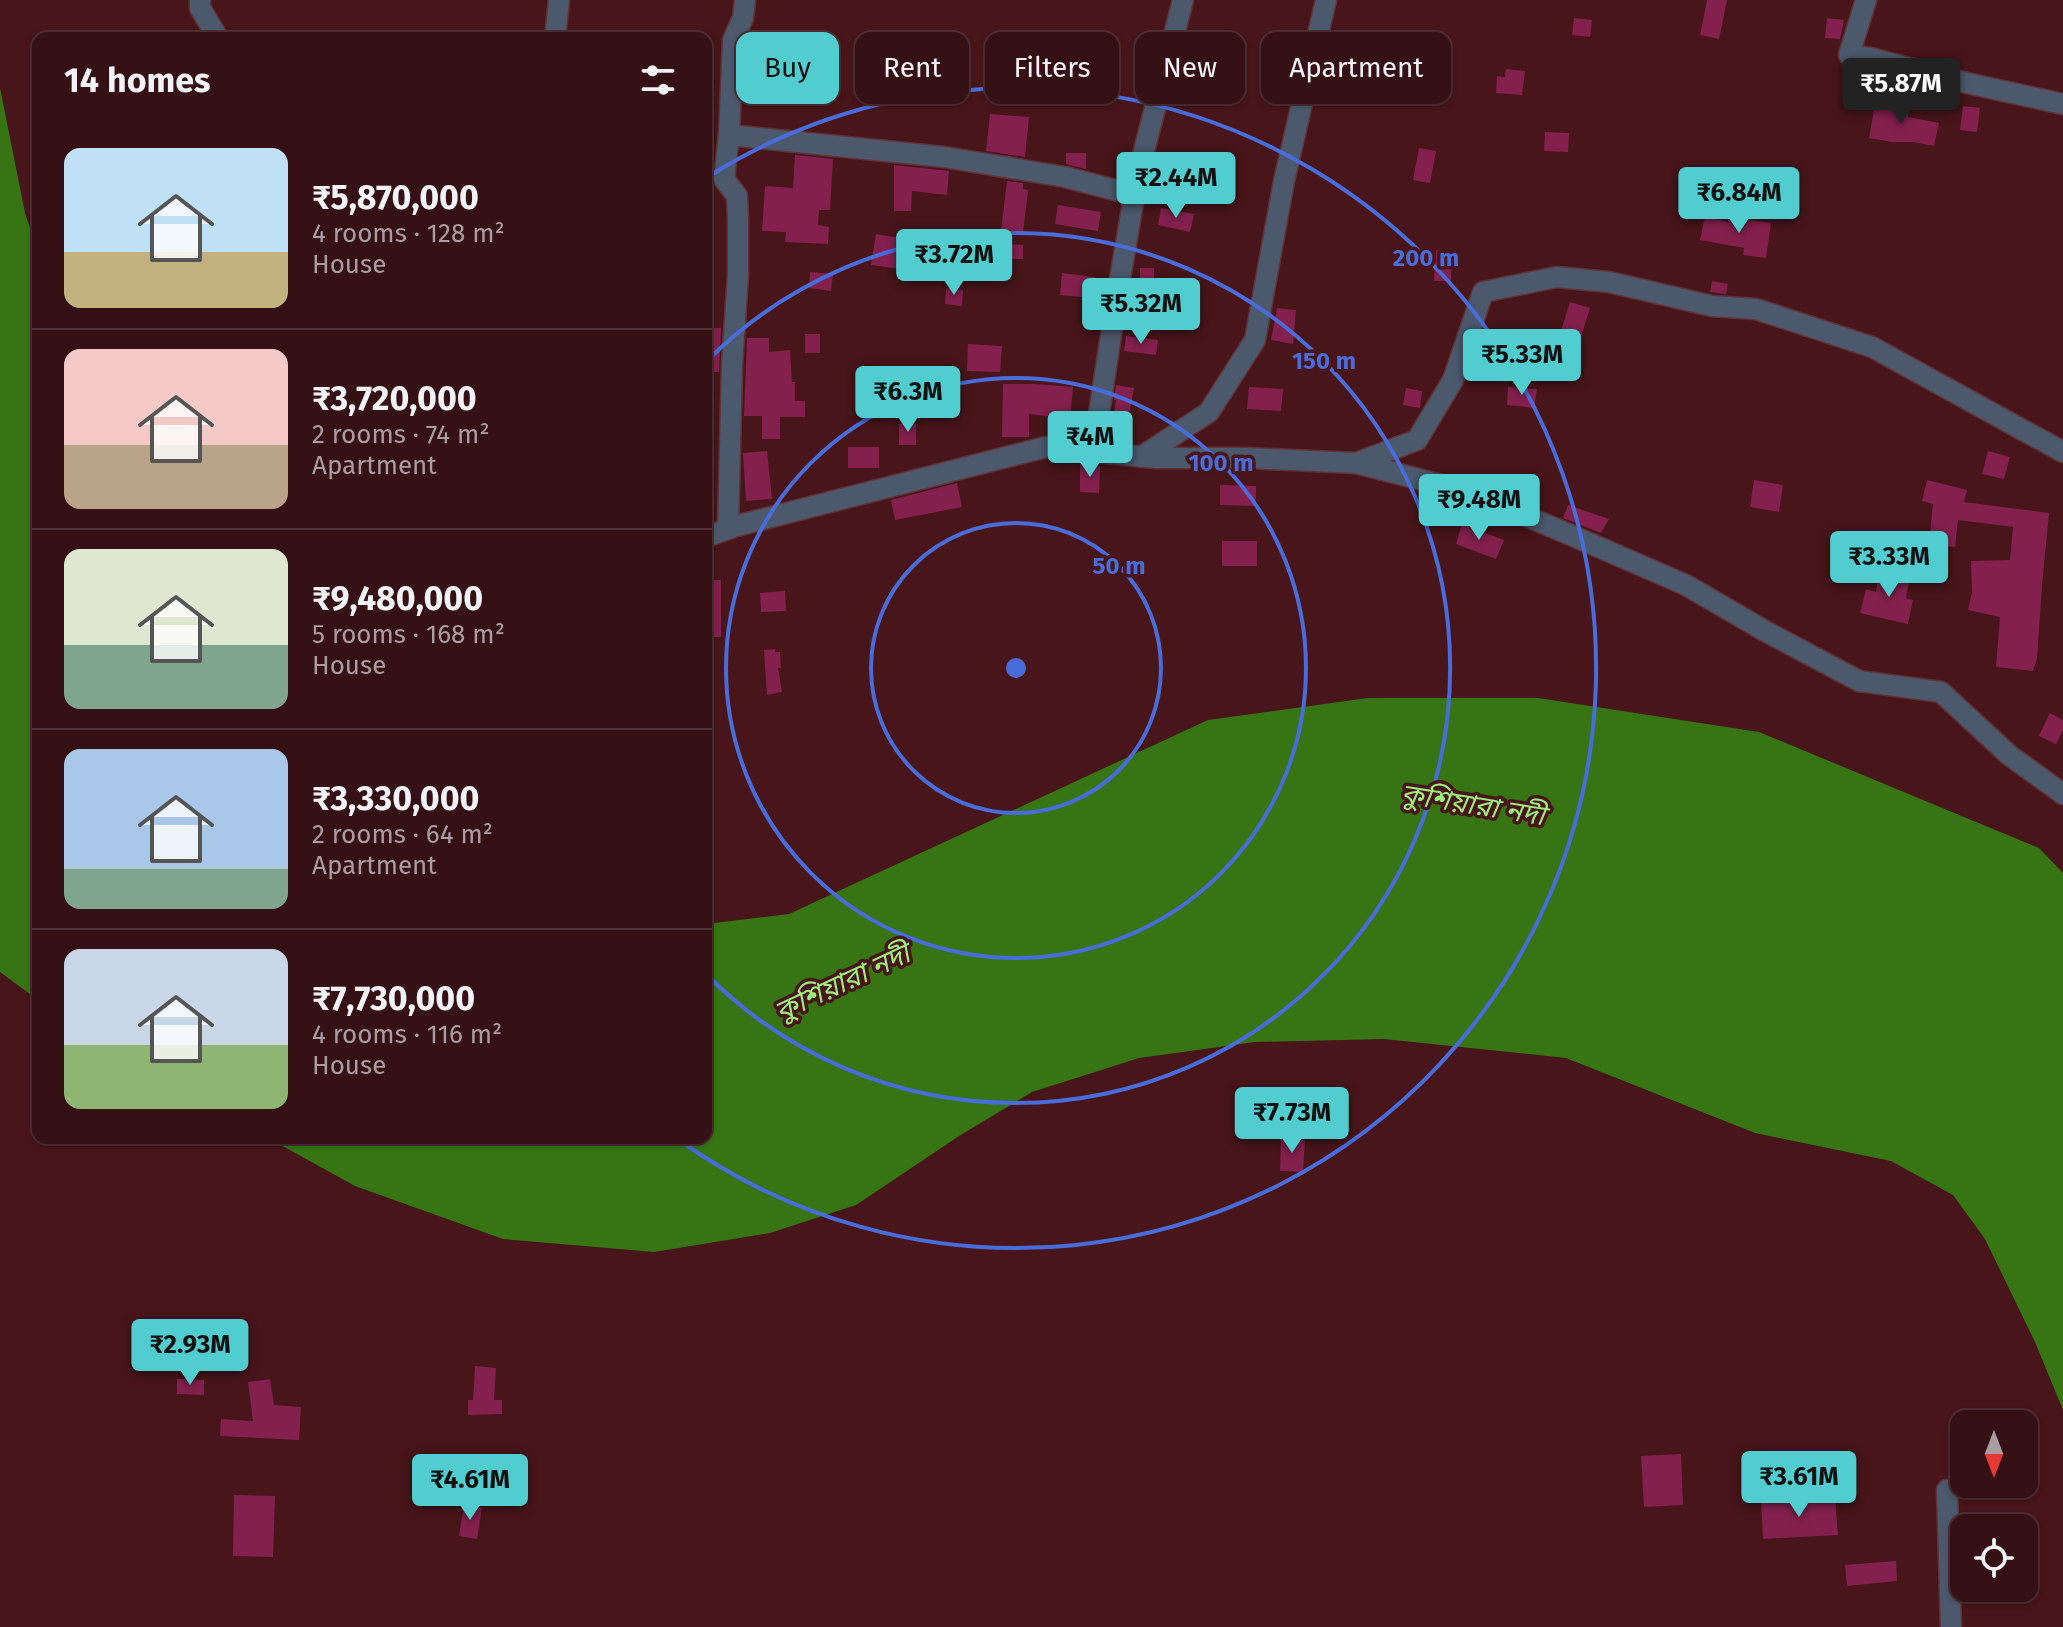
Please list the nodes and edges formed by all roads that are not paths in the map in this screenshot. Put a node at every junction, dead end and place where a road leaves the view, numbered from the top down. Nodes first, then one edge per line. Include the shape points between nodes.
1 (200, 0) edge
2 (559, 0) edge
3 (745, 0) edge
4 (1183, 0) edge
5 (1326, 0) edge
6 (1866, 0) edge
7 (214, 32) edge
8 (556, 32) edge
9 (2063, 104) edge
10 (729, 135) junction
11 (1134, 195) junction
12 (1093, 452) junction
13 (2063, 452) edge
14 (1141, 457) junction
15 (1356, 463) junction
16 (728, 529) junction
17 (712, 535) edge
18 (2063, 794) edge
19 (1947, 1490) dead end
20 (1951, 1627) edge

1 - 7 street
2 - 8 street
3 - 10 street via 733,40
4 - 11 street
5 - 14 street via 1284,181 1255,340 1209,412
6 - 9 street via 1849,55
10 - 11 street via 944,157 1065,177
10 - 16 street via 724,179 737,196 738,275
11 - 12 street
12 - 14 street
12 - 16 street via 1046,447
13 - 15 street via 1872,347 1756,309 1712,306 1609,282 1557,277 1483,292 1453,380 1417,440
14 - 15 street
15 - 18 street via 1469,492 1593,544 1686,585 1859,681 1941,692 2009,755
16 - 17 street
19 - 20 street

